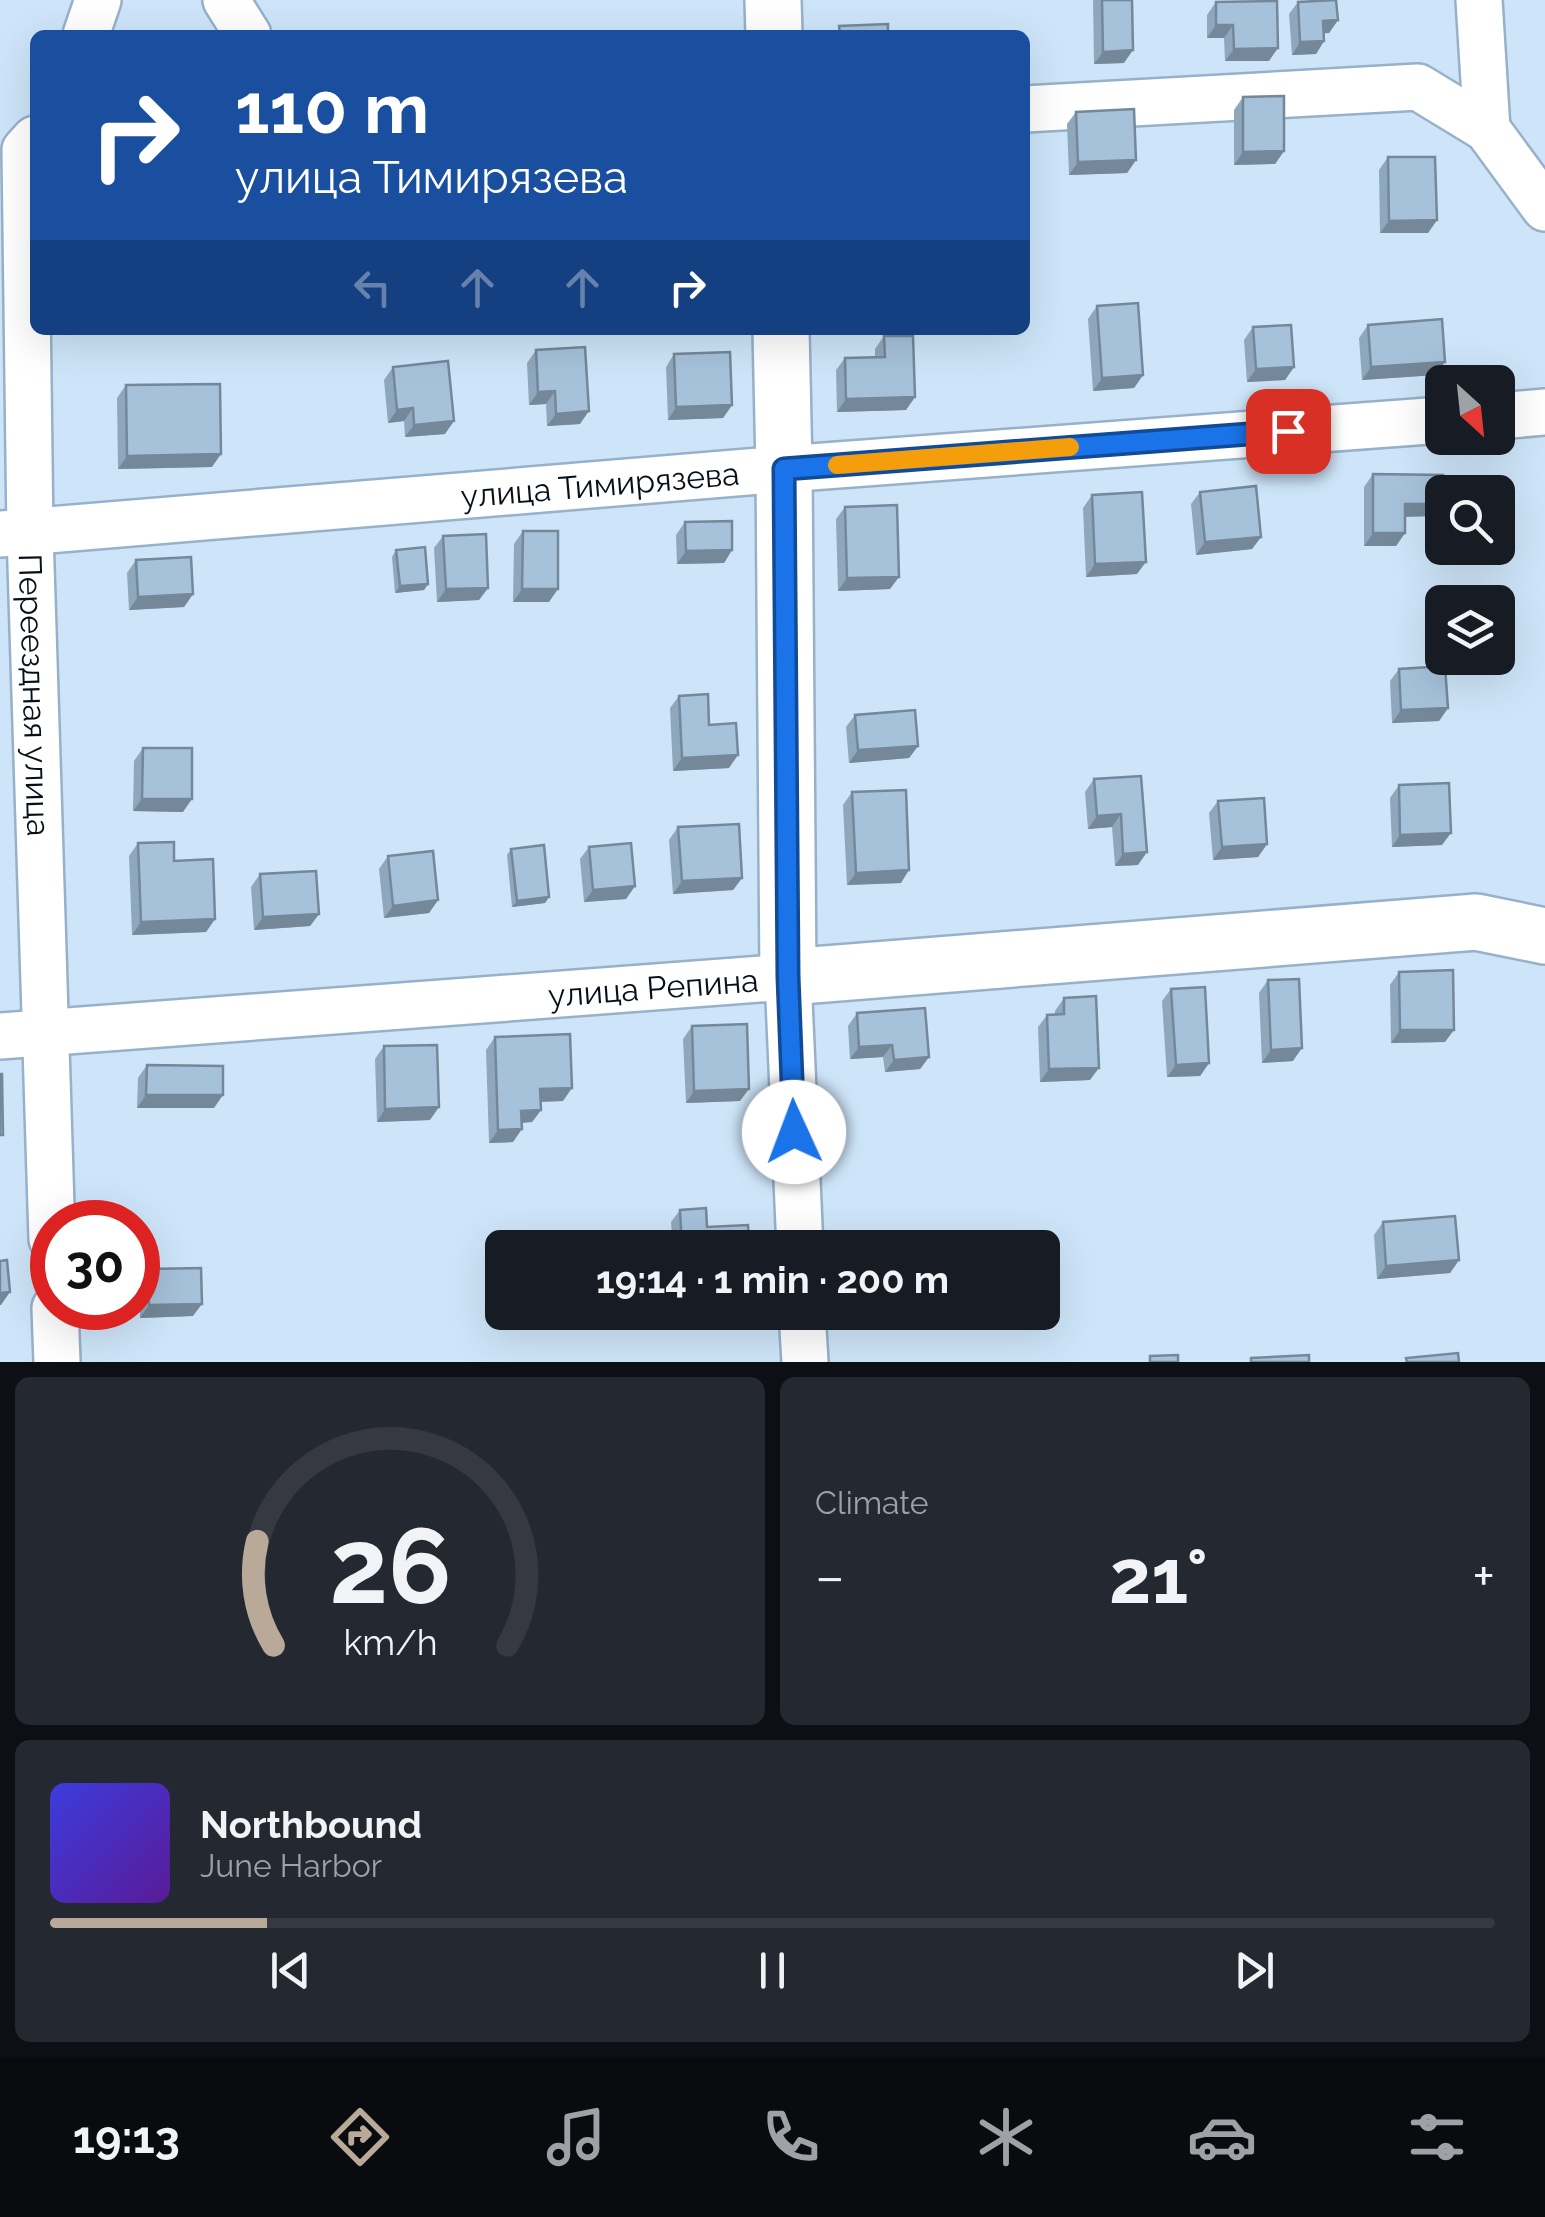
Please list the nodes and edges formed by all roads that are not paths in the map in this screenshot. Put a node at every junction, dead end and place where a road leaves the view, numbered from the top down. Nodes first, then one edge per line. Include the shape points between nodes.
1 (98, 0) edge
2 (226, 0) edge
3 (773, 0) edge
4 (1478, 0) edge
5 (88, 30) edge
6 (245, 30) edge
7 (774, 30) edge
8 (1030, 109) edge
9 (1487, 129) junction
10 (30, 145) edge
11 (1545, 208) edge
12 (781, 335) edge
13 (1545, 412) edge
14 (1515, 415) edge
15 (1425, 421) edge
16 (784, 469) junction
17 (15, 533) edge
18 (1545, 936) edge
19 (788, 977) junction
20 (45, 1033) junction
21 (0, 1036) edge
22 (51, 1200) edge
23 (799, 1230) edge
24 (56, 1330) edge
25 (803, 1330) edge
26 (57, 1362) edge
27 (804, 1362) edge

1 - 5 street
2 - 6 street
3 - 7 street
4 - 9 street
8 - 9 street via 1418,87
9 - 11 street
10 - 17 street, Переездная улица
12 - 16 street
13 - 14 street
15 - 16 street, улица Тимирязева
16 - 17 street, улица Тимирязева
16 - 19 street
17 - 20 street, Переездная улица
18 - 19 street, улица Репина via 1476,922
19 - 20 street, улица Репина
19 - 23 street
20 - 21 street, улица Репина
20 - 22 street, Переездная улица
24 - 26 street
25 - 27 street

